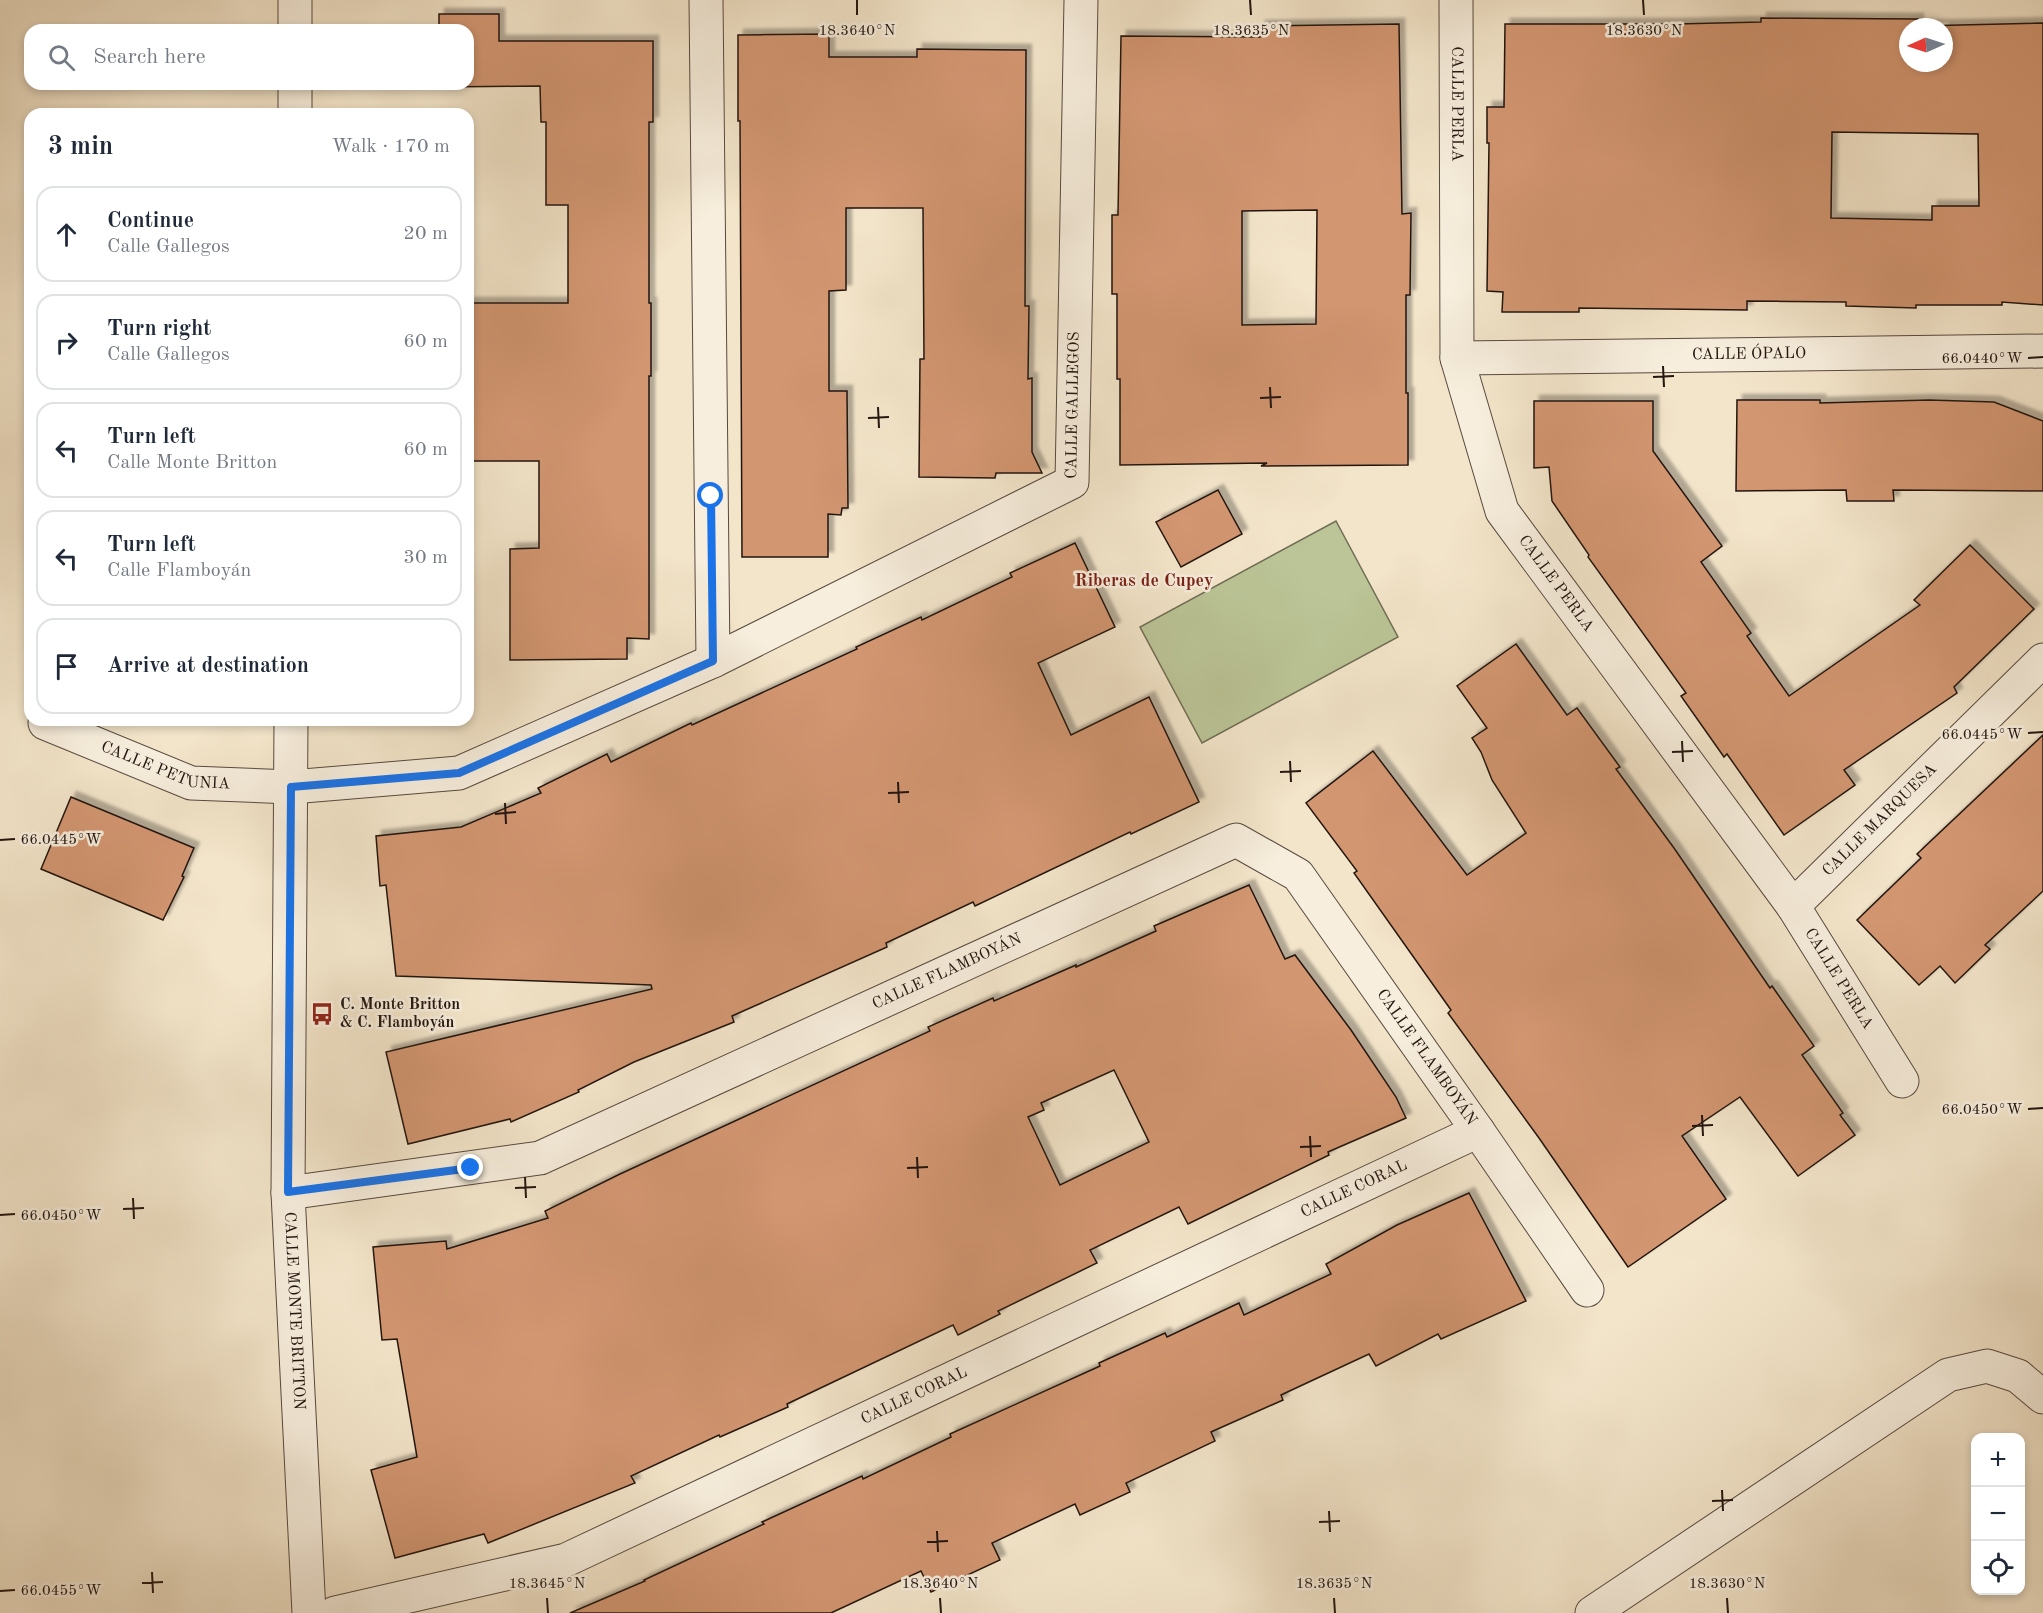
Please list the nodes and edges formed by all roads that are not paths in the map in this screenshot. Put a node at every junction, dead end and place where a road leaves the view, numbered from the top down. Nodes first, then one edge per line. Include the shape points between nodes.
1 (296, 0) edge
2 (706, 0) edge
3 (1081, 0) edge
4 (1456, 0) edge
5 (295, 24) edge
6 (295, 90) edge
7 (295, 108) edge
8 (2043, 351) edge
9 (1457, 358) junction
10 (2043, 660) edge
11 (713, 661) junction
12 (52, 726) edge
13 (291, 726) edge
14 (291, 787) junction
15 (1793, 906) junction
16 (1902, 1081) dead end
17 (1478, 1131) junction
18 (288, 1192) junction
19 (1587, 1290) dead end
20 (2043, 1397) edge
21 (309, 1613) edge
22 (335, 1613) edge
23 (1592, 1613) edge

1 - 5 street
2 - 11 street
3 - 11 street, CALLE GALLEGOS via 1072,482
4 - 9 street, CALLE PERLA
6 - 7 street
8 - 9 street, CALLE ÓPALO
9 - 15 street, CALLE PERLA via 1502,511
10 - 15 street, CALLE MARQUESA
11 - 14 street, CALLE GALLEGOS via 459,773
12 - 14 street, CALLE PETUNIA via 191,783
13 - 14 street, CALLE MONTE BRITTON
14 - 18 street, CALLE MONTE BRITTON
15 - 16 street, CALLE PERLA
17 - 18 street, CALLE FLAMBOYÁN via 1298,875 1236,840 540,1158
17 - 19 street
17 - 22 street, CALLE CORAL via 566,1560
18 - 21 street, CALLE MONTE BRITTON
20 - 23 street via 2018,1376 1987,1366 1948,1374

